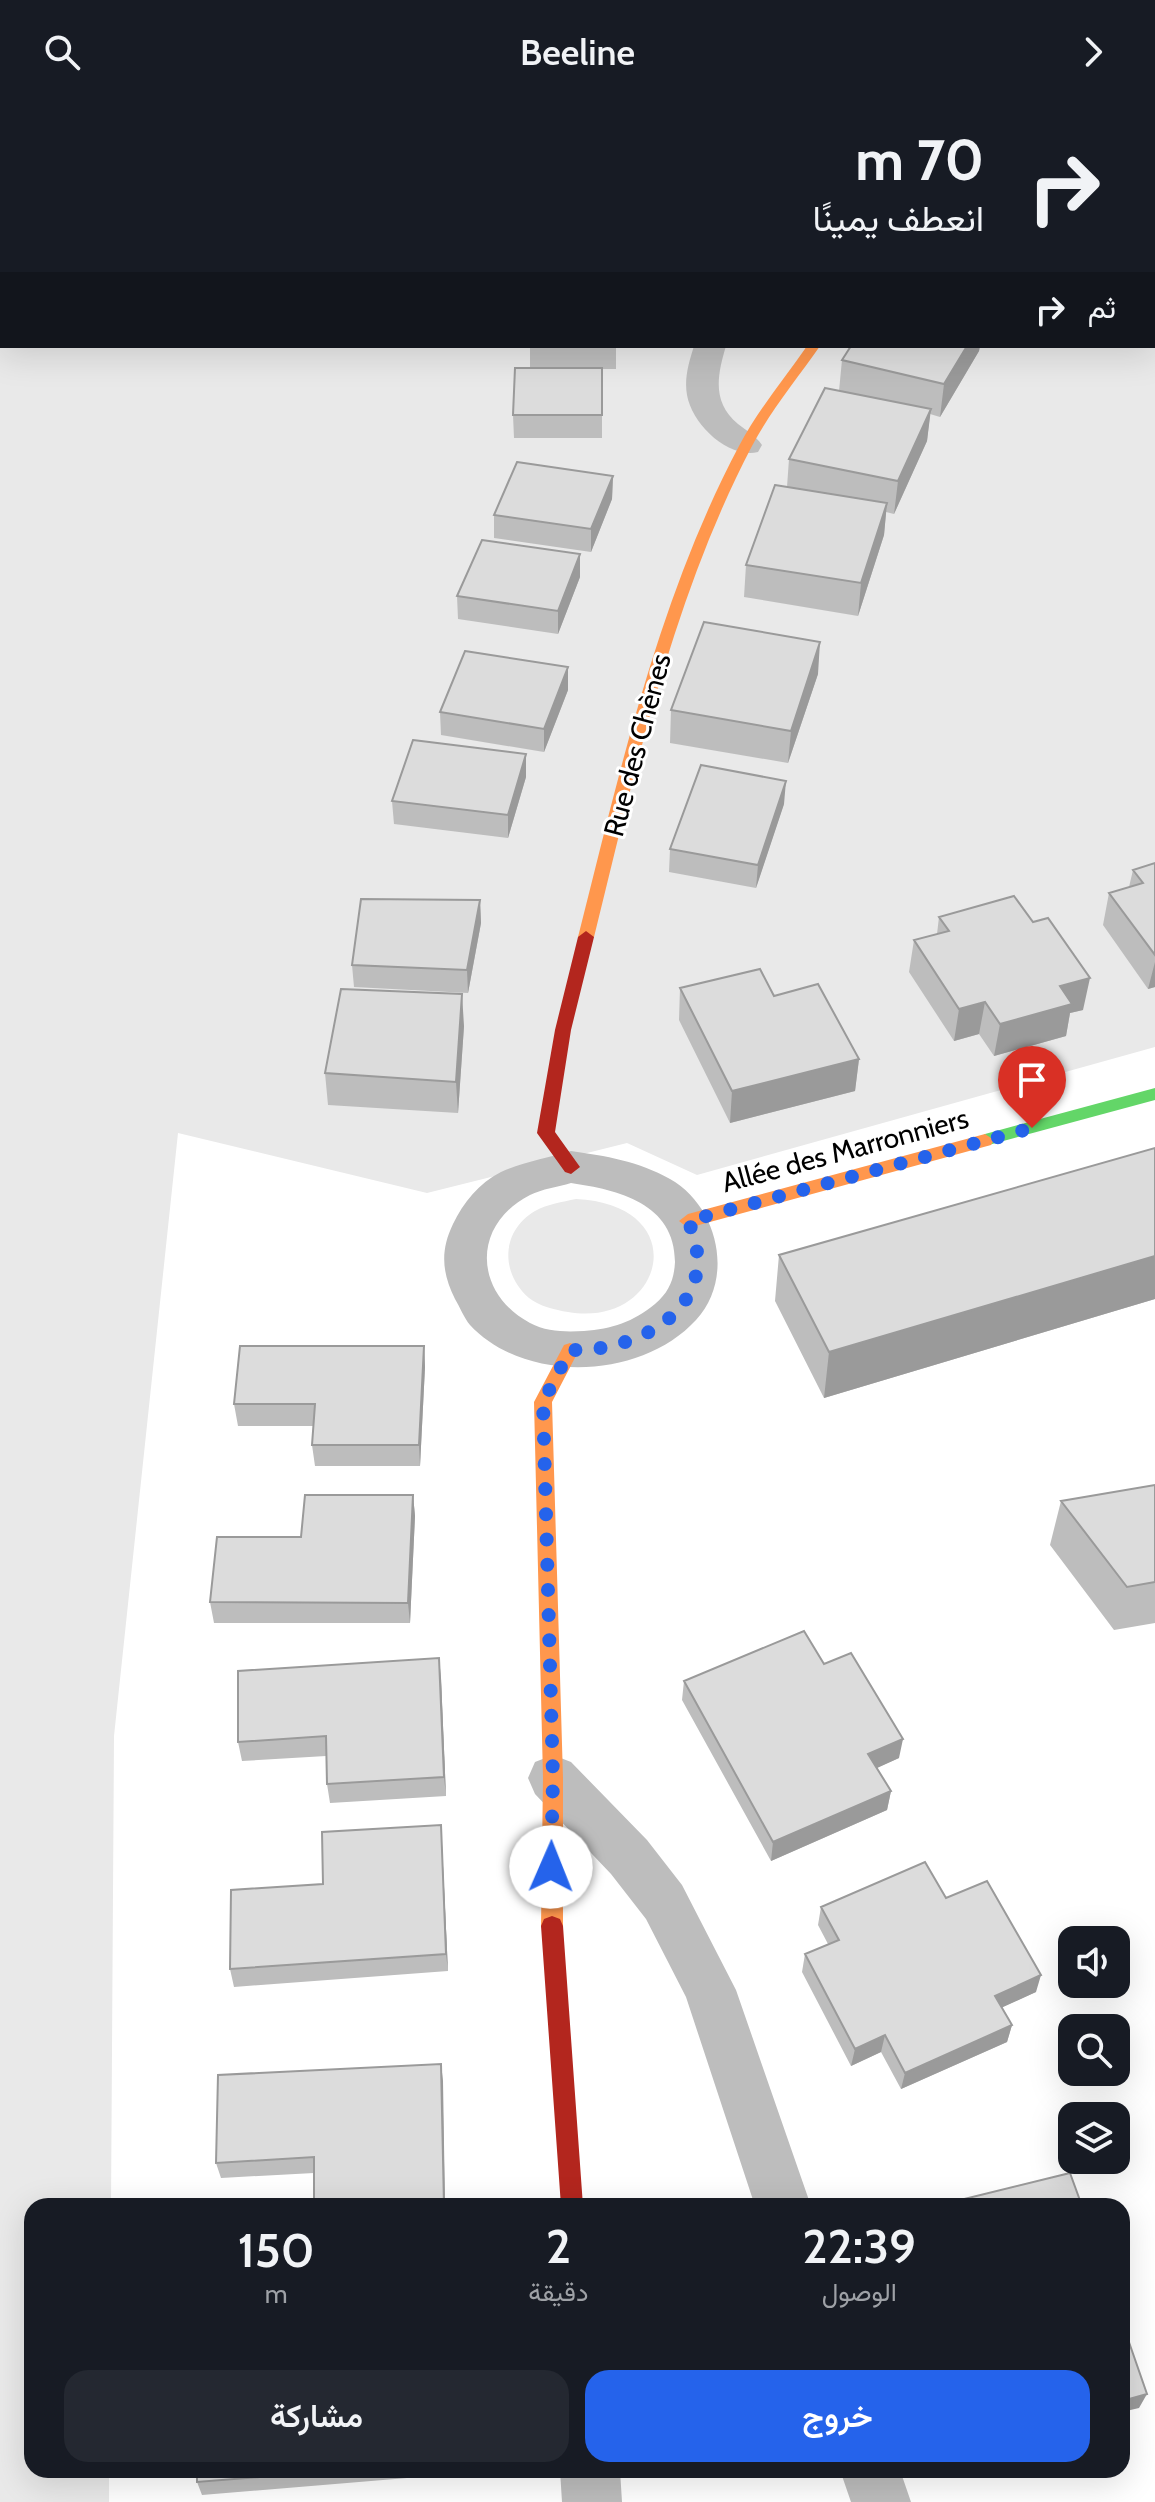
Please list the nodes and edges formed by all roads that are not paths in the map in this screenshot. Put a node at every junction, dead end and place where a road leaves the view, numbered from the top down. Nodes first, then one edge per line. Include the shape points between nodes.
1 (710, 348) edge
2 (813, 348) edge
3 (746, 445) junction
4 (1155, 1094) edge
5 (571, 1167) junction
6 (688, 1221) junction
7 (570, 1350) junction
8 (553, 1778) junction
9 (571, 2198) edge
10 (780, 2198) edge
11 (590, 2478) edge
12 (873, 2478) edge
13 (592, 2502) edge
14 (881, 2502) edge

1 - 3 street via 702,382 706,411
2 - 3 street, Rue des Chènes
3 - 5 street, Rue des Chènes via 686,580 650,687 563,1030 546,1133
4 - 6 street, Allée des Marronniers
5 - 6 street via 607,1169 641,1180 668,1197
5 - 7 street via 518,1180 489,1200 470,1226 462,1256 468,1286 485,1314 514,1335
6 - 7 street via 698,1249 696,1278 682,1305 658,1327 626,1343
7 - 8 street via 543,1402
8 - 9 street via 550,1896
8 - 10 street via 664,1902 710,1990
11 - 13 street
12 - 14 street

